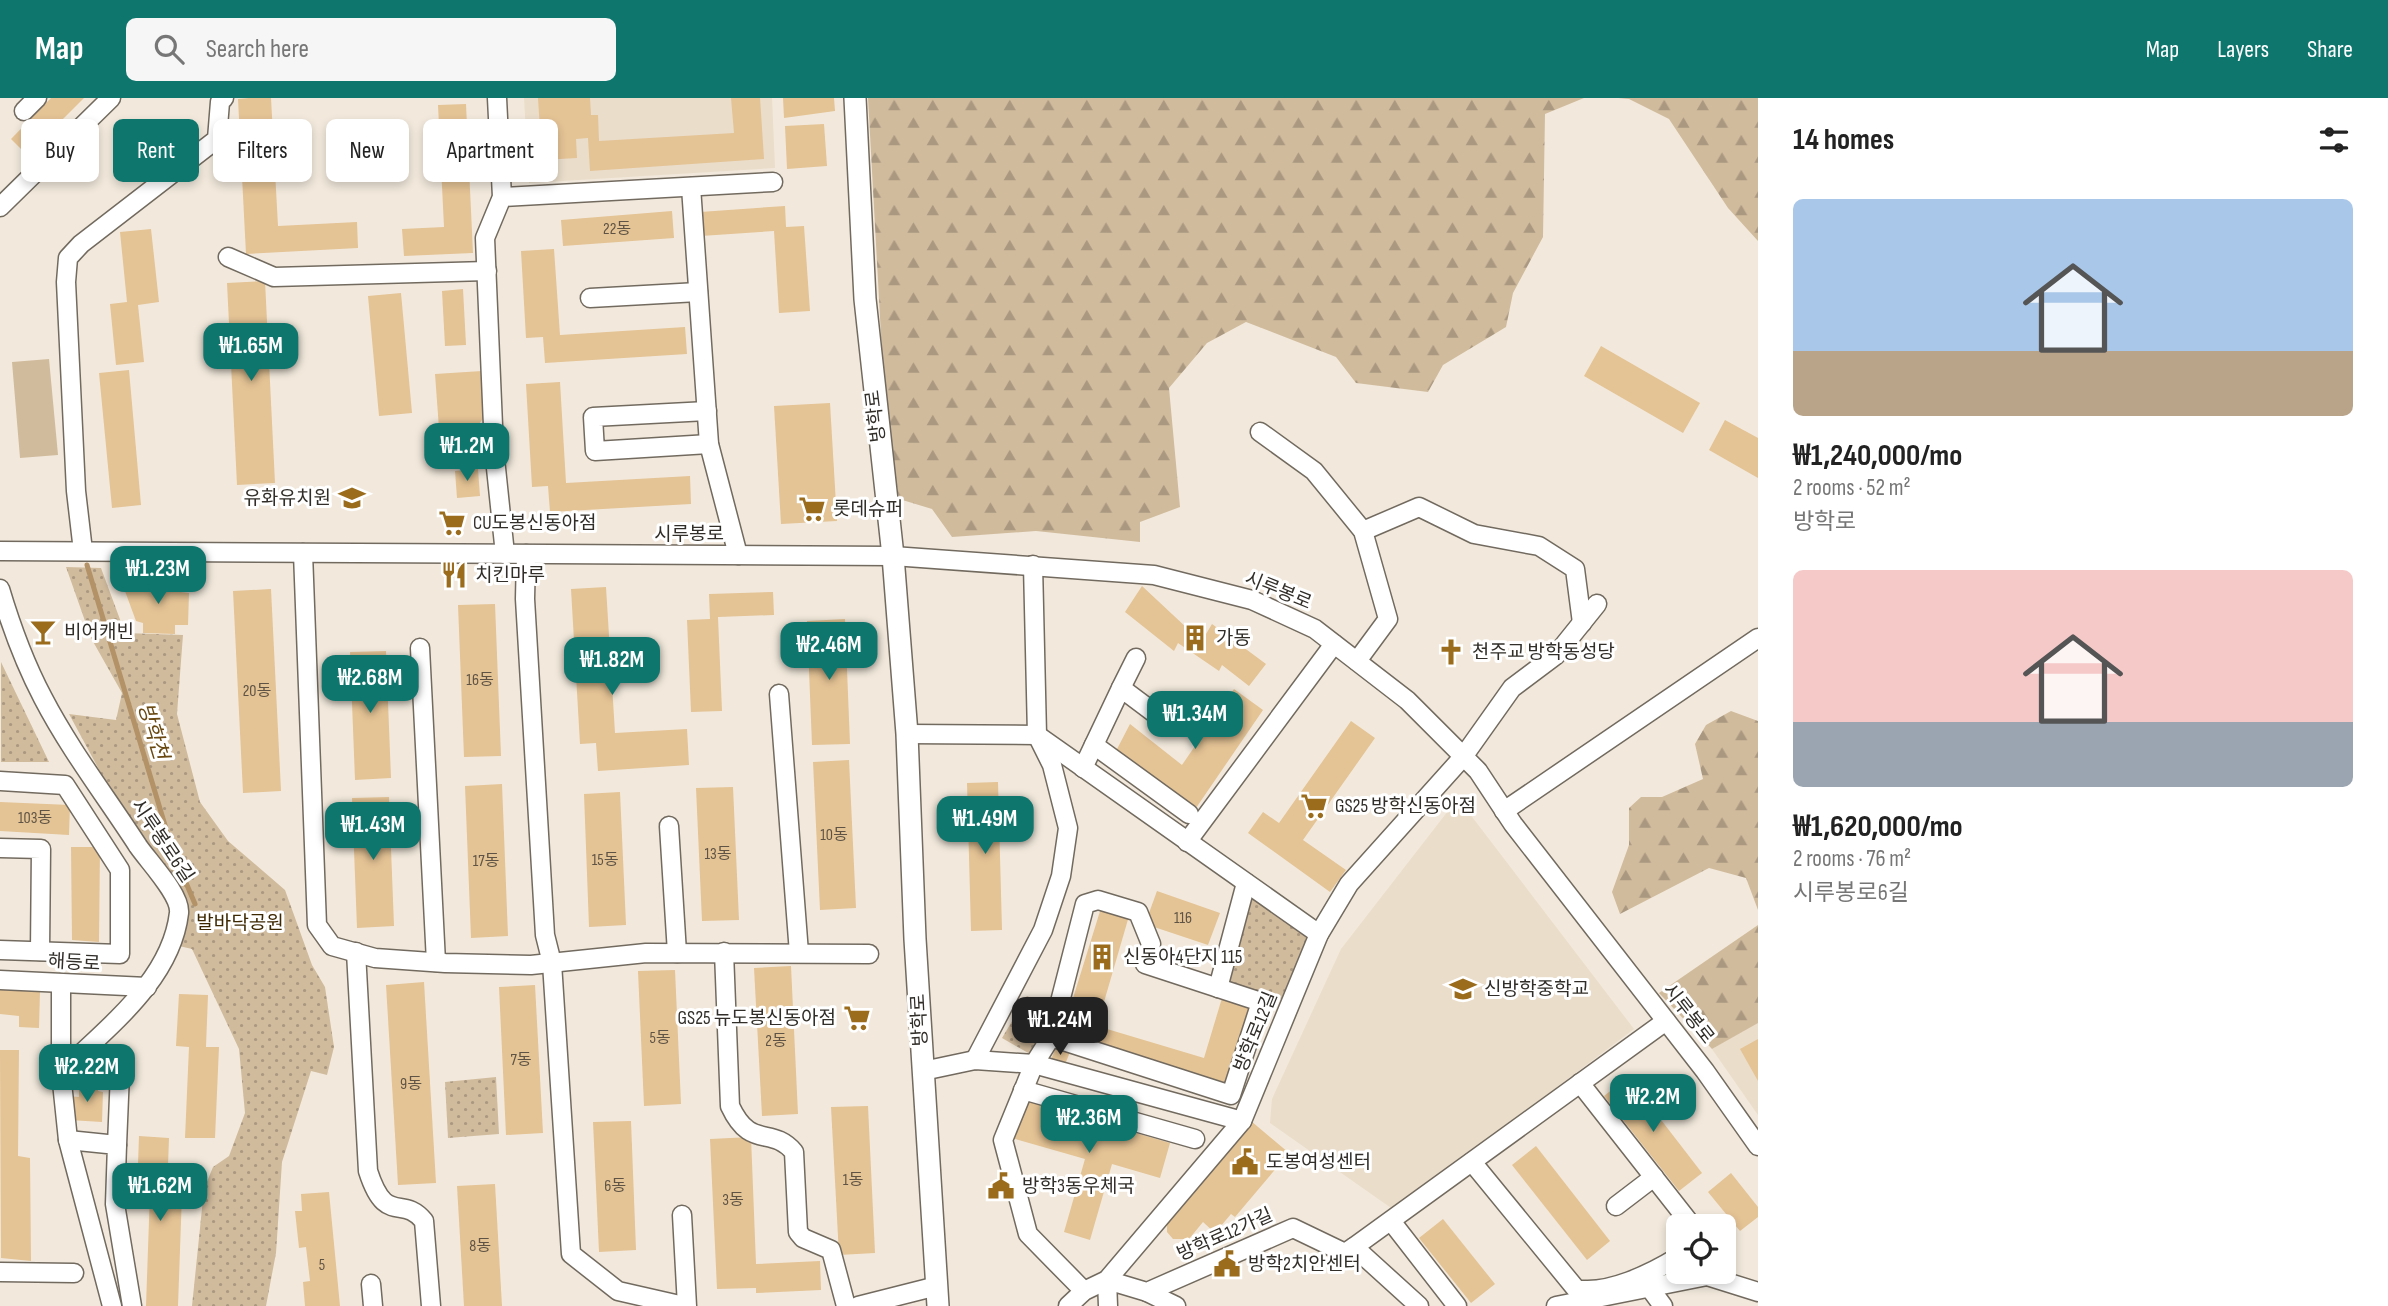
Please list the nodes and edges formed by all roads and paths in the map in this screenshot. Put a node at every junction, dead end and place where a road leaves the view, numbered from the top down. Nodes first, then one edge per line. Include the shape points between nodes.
1 (111, 98) edge
2 (224, 98) edge
3 (497, 98) edge
4 (855, 98) edge
5 (772, 182) dead end
6 (691, 187) junction
7 (502, 197) junction
8 (0, 207) edge
9 (228, 257) dead end
10 (487, 271) junction
11 (698, 292) junction
12 (590, 298) dead end
13 (707, 411) junction
14 (1260, 432) dead end
15 (709, 444) junction
16 (1363, 531) junction
17 (0, 551) edge
18 (83, 551) junction
19 (303, 553) junction
20 (505, 554) junction
21 (526, 554) junction
22 (738, 555) junction
23 (893, 556) junction
24 (1032, 565) junction
25 (0, 589) edge
26 (1597, 604) dead end
27 (4, 613) edge
28 (1582, 623) junction
29 (1758, 638) edge
30 (1334, 644) junction
31 (420, 648) dead end
32 (1136, 658) dead end
33 (1357, 661) junction
34 (1121, 688) junction
35 (779, 694) dead end
36 (1169, 724) dead end
37 (906, 734) junction
38 (1037, 735) junction
39 (1094, 745) junction
40 (1464, 757) junction
41 (1083, 768) junction
42 (0, 781) edge
43 (1504, 811) junction
44 (1189, 814) dead end
45 (669, 826) dead end
46 (1187, 842) junction
47 (0, 848) edge
48 (1246, 883) junction
49 (1319, 934) junction
50 (0, 950) edge
51 (40, 951) junction
52 (356, 952) junction
53 (724, 952) junction
54 (677, 953) junction
55 (799, 953) junction
56 (869, 954) dead end
57 (436, 962) junction
58 (552, 963) junction
59 (0, 980) edge
60 (61, 983) junction
61 (147, 987) junction
62 (1218, 988) junction
63 (1666, 1021) junction
64 (1051, 1037) junction
65 (975, 1060) junction
66 (1034, 1064) junction
67 (923, 1072) junction
68 (61, 1073) junction
69 (120, 1073) dead end
70 (1580, 1083) junction
71 (1023, 1090) junction
72 (1242, 1121) junction
73 (1195, 1139) dead end
74 (68, 1140) junction
75 (117, 1145) junction
76 (1758, 1146) edge
77 (1472, 1162) junction
78 (1654, 1177) junction
79 (1616, 1206) dead end
80 (1683, 1214) edge
81 (682, 1215) dead end
82 (1391, 1221) junction
83 (1354, 1247) junction
84 (1666, 1263) edge
85 (0, 1272) edge
86 (74, 1273) dead end
87 (1107, 1280) junction
88 (371, 1284) dead end
89 (1649, 1287) junction
90 (1084, 1291) junction
91 (1147, 1292) junction
92 (1758, 1292) edge
93 (938, 1296) edge
94 (112, 1306) edge
95 (132, 1306) edge
96 (373, 1306) edge
97 (431, 1306) edge
98 (685, 1306) edge
99 (846, 1306) edge
100 (858, 1306) edge
101 (1068, 1306) edge
102 (1108, 1306) edge
103 (1176, 1306) edge
104 (1419, 1306) edge
105 (1457, 1306) edge
106 (1556, 1306) edge
107 (1663, 1306) edge

1 - 8 street
2 - 18 street via 217,139 68,258 71,393
3 - 7 street
4 - 23 main road, 방학로 via 865,299
5 - 6 street
6 - 7 street
6 - 11 street
7 - 10 street via 485,238
9 - 10 street via 274,277
10 - 20 street via 494,449
11 - 12 street
11 - 13 street
13 - 15 street
13 - 15 street via 593,417 595,451
14 - 16 street via 1314,471
15 - 22 street
16 - 28 street via 1419,507 1474,534 1539,545 1575,569
16 - 33 street via 1388,619
17 - 18 street, 시루봉로
18 - 19 street, 시루봉로
19 - 20 street, 시루봉로
19 - 52 street via 317,925 332,946
20 - 21 street, 시루봉로
21 - 22 street, 시루봉로
21 - 58 street via 544,908
22 - 23 street, 시루봉로
23 - 24 street, 시루봉로
23 - 37 main road, 방학로
24 - 30 street, 시루봉로 via 1154,575 1252,600 1315,629
24 - 38 street
25 - 27 street, 시루봉로6길
26 - 28 street
27 - 61 street, 시루봉로6길 via 43,699 178,902 168,953
28 - 40 street via 1556,655 1512,688
29 - 43 street
30 - 33 street, 시루봉로
30 - 46 street
31 - 57 street
32 - 34 street
33 - 40 street, 시루봉로 via 1407,699
34 - 36 street
34 - 39 street
35 - 55 street
37 - 38 street
37 - 67 main road, 방학로
38 - 41 street
38 - 65 street via 1052,765 1068,828 1061,876 1044,930
39 - 41 street
39 - 44 street
40 - 43 street, 시루봉로
40 - 49 street, 방학로12길 via 1349,884
41 - 46 street
42 - 51 street via 65,785 120,870 120,954
43 - 63 street, 시루봉로
45 - 54 street
46 - 48 street
47 - 51 street via 41,849
48 - 49 street
48 - 62 street
49 - 72 street, 방학로12길
50 - 51 street
52 - 57 street via 375,958
52 - 97 street via 368,1171 375,1193 386,1206 417,1213 424,1221
53 - 54 street
53 - 55 street
53 - 99 street via 730,1106 748,1132 777,1140 794,1152 798,1232 831,1250
54 - 58 street
55 - 56 street
57 - 58 street
58 - 98 street via 571,1254 618,1291
59 - 60 street, 해등로
60 - 61 street, 해등로
60 - 68 street
61 - 68 street, 시루봉로6길
62 - 64 street via 1145,964 1151,944 1138,912 1098,900 1085,904
62 - 64 street via 1261,1002 1231,1095
63 - 70 street
63 - 76 street, 시루봉로
64 - 66 street
65 - 66 street
65 - 67 street
66 - 71 street
66 - 72 street
67 - 93 main road, 방학로
68 - 74 street
69 - 75 street
70 - 77 street
70 - 78 street
71 - 73 street
71 - 90 street via 1003,1140 1028,1234
72 - 87 street, 방학로12길
74 - 75 street
74 - 94 street
75 - 95 street via 115,1204
77 - 82 street
77 - 84 street via 1576,1289 1591,1290 1639,1277
78 - 79 street
78 - 80 street
81 - 98 street
82 - 83 street
82 - 105 street
83 - 91 street, 방학로12가길 via 1345,1253 1293,1228
83 - 104 street
85 - 86 street
87 - 90 street, 방학로12길
87 - 91 street
87 - 102 street
88 - 96 street
89 - 92 street via 1707,1276
89 - 106 street
89 - 107 street
90 - 101 street, 방학로12길
91 - 103 street
93 - 100 street

